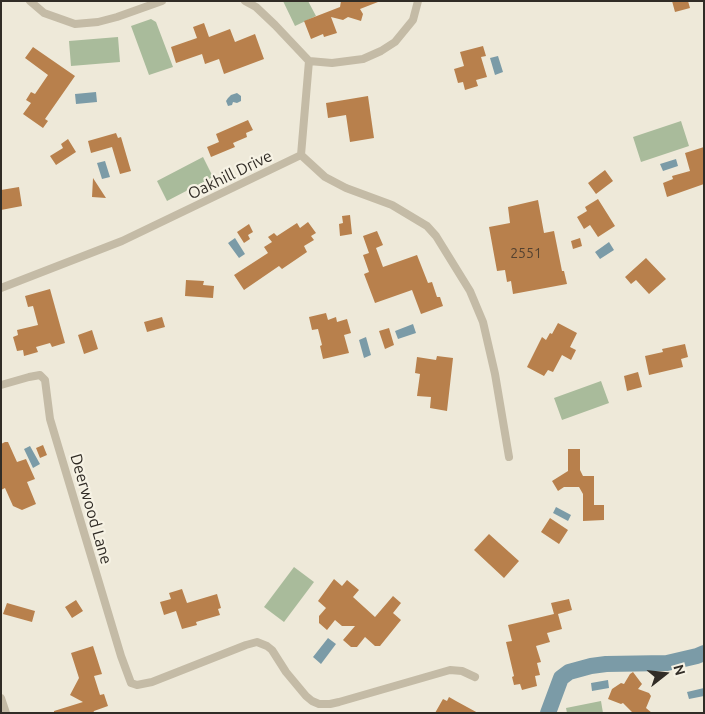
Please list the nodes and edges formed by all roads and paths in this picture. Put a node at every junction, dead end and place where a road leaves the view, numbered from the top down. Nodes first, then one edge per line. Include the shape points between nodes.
1 (30, 1) edge
2 (162, 1) edge
3 (245, 1) edge
4 (418, 1) edge
5 (309, 61) junction
6 (300, 156) junction
7 (1, 288) edge
8 (1, 385) edge
9 (509, 457) dead end
10 (475, 676) dead end
11 (1, 698) edge
12 (6, 713) edge

1 - 2 street via 44,13 75,24 98,22
3 - 5 street via 256,7
4 - 5 street via 413,20 396,42 382,52 363,59 332,63
5 - 6 street
6 - 7 street, Oakhill Drive via 122,241
6 - 9 street via 325,177 392,205 427,226 436,236 470,291 483,322 496,374
8 - 10 street, Deerwood Lane via 40,375 46,380 50,419 131,683 152,682 256,642 272,650 306,696 324,705 450,670
11 - 12 street

